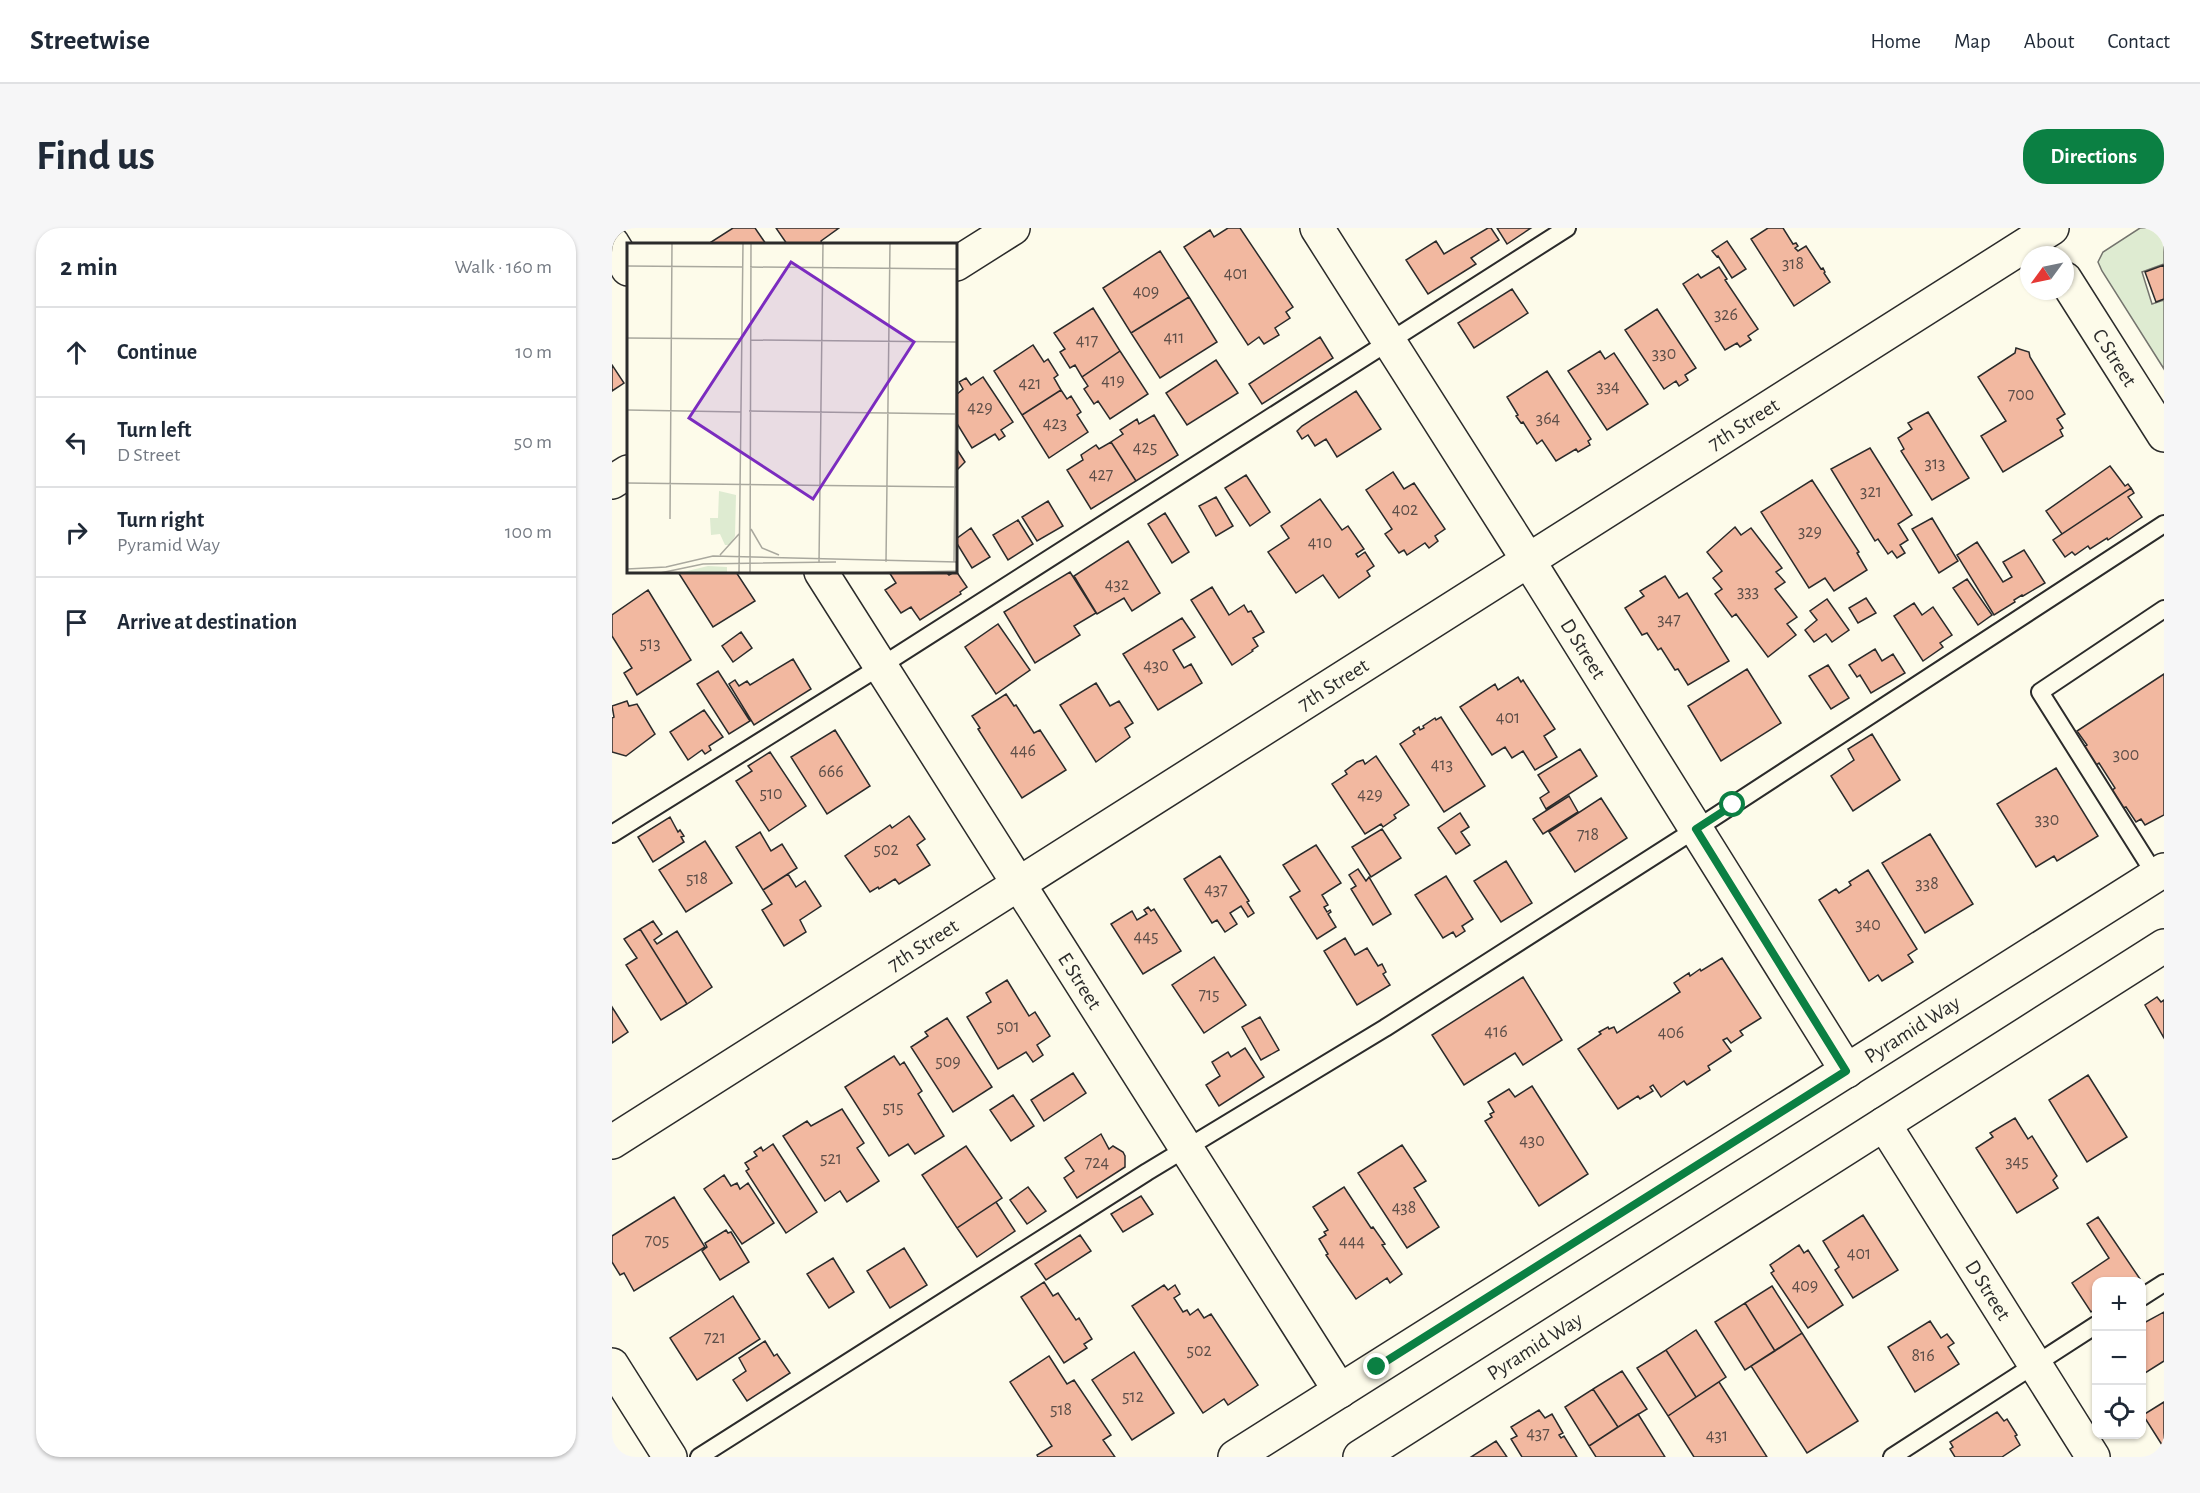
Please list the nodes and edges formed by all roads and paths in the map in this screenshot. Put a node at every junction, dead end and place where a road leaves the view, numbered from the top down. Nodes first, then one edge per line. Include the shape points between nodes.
1 (1013, 228) edge
2 (1317, 228) edge
3 (1567, 228) edge
4 (2043, 237) edge
5 (612, 243) edge
6 (957, 263) edge
7 (627, 267) edge
8 (2074, 293) edge
9 (1389, 342) junction
10 (2164, 435) edge
11 (627, 473) edge
12 (612, 482) edge
13 (2164, 524) edge
14 (1528, 560) junction
15 (822, 573) edge
16 (2164, 609) edge
17 (881, 666) junction
18 (1696, 829) junction
19 (612, 834) edge
20 (2160, 873) edge
21 (1019, 883) junction
22 (2164, 946) edge
23 (1846, 1071) junction
24 (1884, 1124) junction
25 (612, 1142) edge
26 (1187, 1148) junction
27 (2164, 1283) edge
28 (2146, 1294) edge
29 (2092, 1328) edge
30 (612, 1365) edge
31 (2035, 1366) junction
32 (1340, 1391) junction
33 (1372, 1454) edge
34 (670, 1457) edge
35 (699, 1457) edge
36 (1235, 1457) edge
37 (1893, 1457) edge
38 (2093, 1457) edge

1 - 6 street
2 - 9 street, D Street
3 - 9 lane
4 - 14 street, 7th Street
5 - 7 street
8 - 10 street, C Street
9 - 14 street, D Street
9 - 17 lane
11 - 12 street
13 - 18 lane
14 - 18 street, D Street
14 - 21 street, 7th Street
15 - 17 street, E Street
16 - 20 lane via 2040,692
17 - 19 lane
17 - 21 street, E Street
18 - 23 street, D Street
18 - 26 lane via 1385,1028
20 - 23 street, Pyramid Way
21 - 25 street, 7th Street
21 - 26 street, E Street
22 - 24 street, Pyramid Way
23 - 32 street, Pyramid Way
24 - 31 street, D Street
24 - 33 street, Pyramid Way
26 - 32 street, E Street
26 - 35 lane
27 - 28 lane
29 - 31 lane
30 - 34 street
31 - 37 lane
31 - 38 street, D Street
32 - 36 street, Pyramid Way

